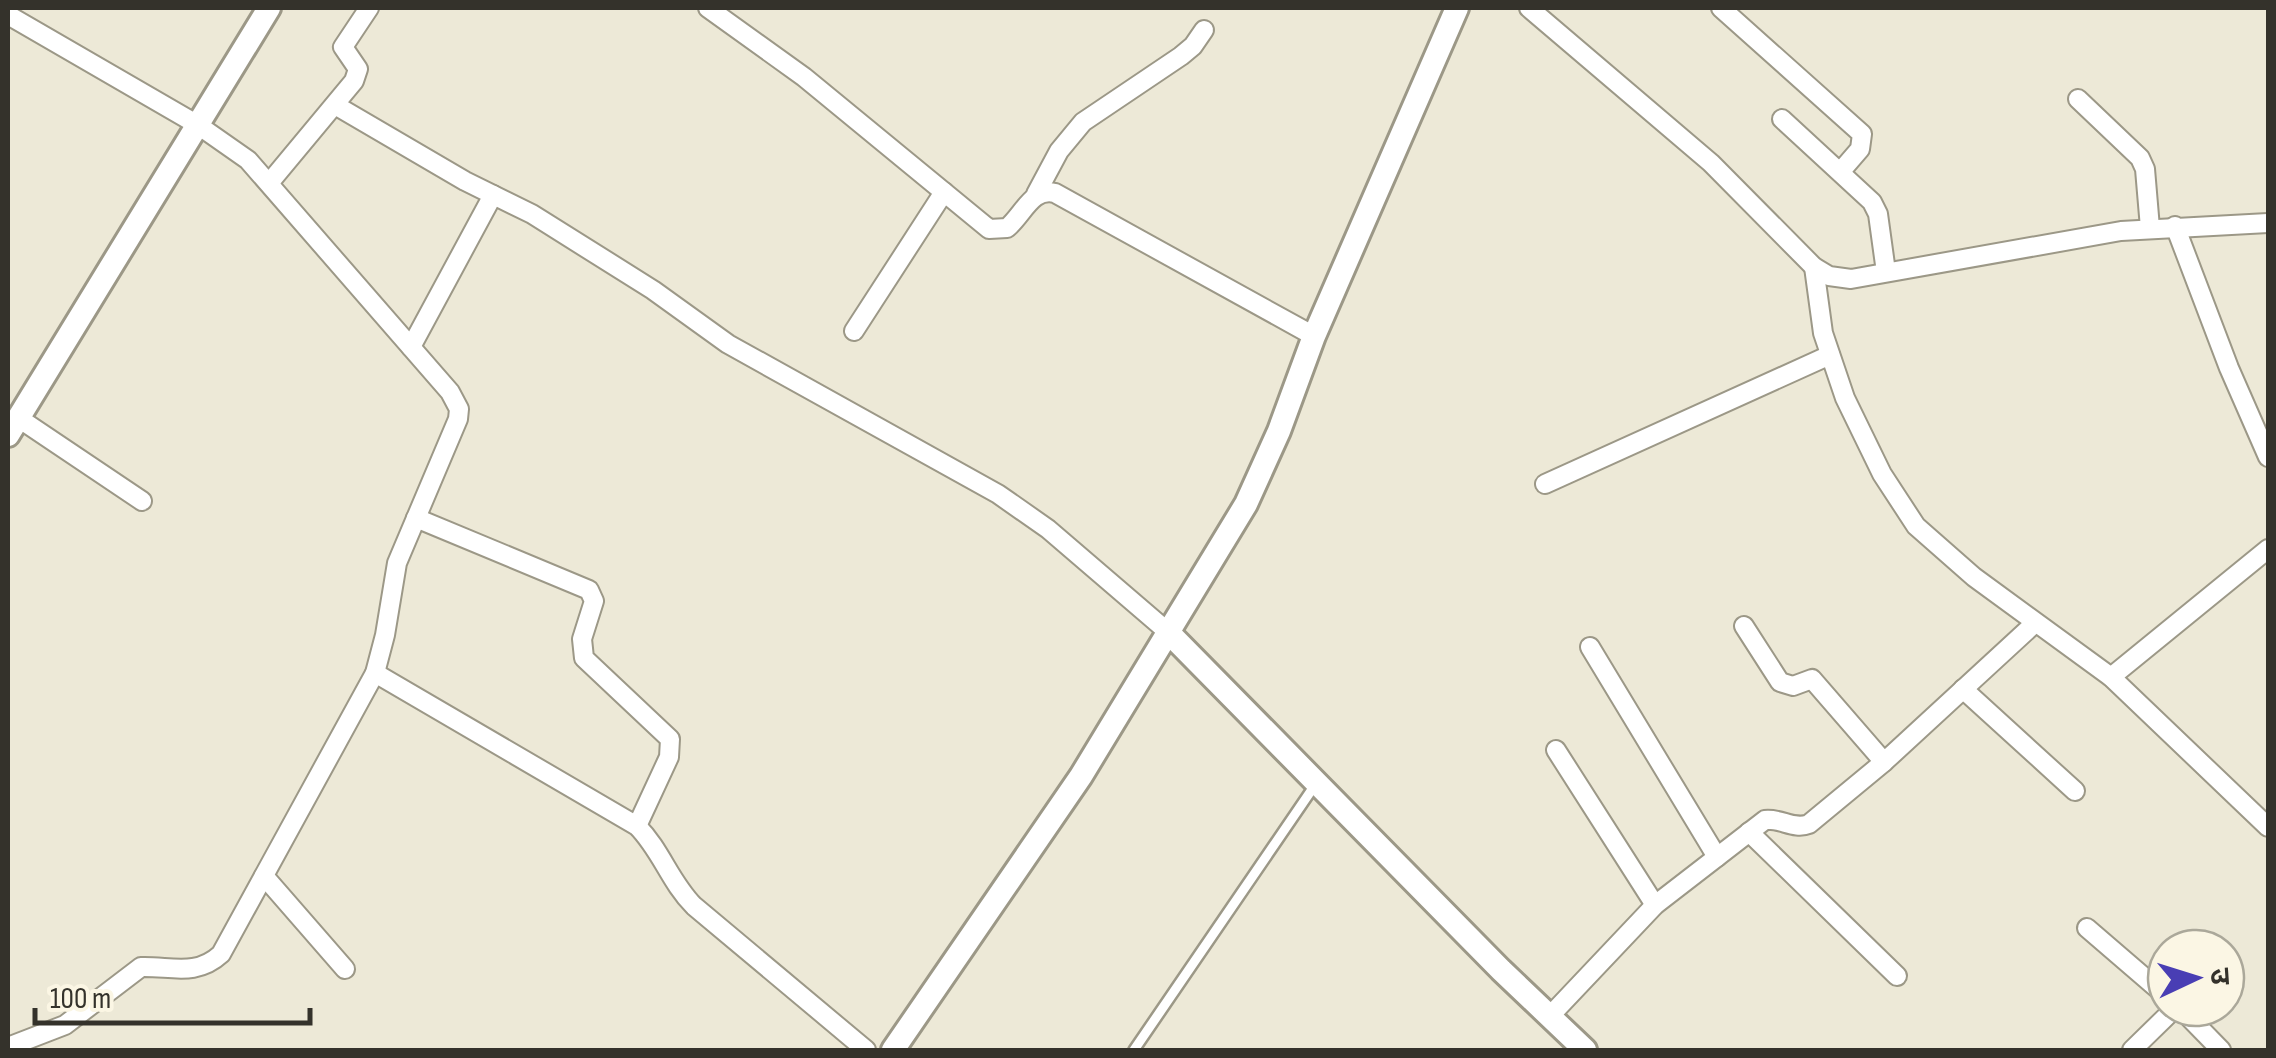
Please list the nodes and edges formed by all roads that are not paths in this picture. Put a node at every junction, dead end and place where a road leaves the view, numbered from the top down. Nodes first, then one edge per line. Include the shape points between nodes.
1 (269, 8) edge
2 (369, 8) edge
3 (708, 8) edge
4 (1457, 8) edge
5 (1528, 8) edge
6 (1721, 8) edge
7 (8, 15) edge
8 (1204, 30) dead end
9 (2078, 99) dead end
10 (335, 104) junction
11 (1782, 119) dead end
12 (198, 125) junction
13 (1841, 170) junction
14 (270, 182) junction
15 (944, 192) junction
16 (1036, 194) junction
17 (493, 195) junction
18 (2268, 223) edge
19 (2175, 226) junction
20 (2150, 228) junction
21 (1814, 267) junction
22 (1886, 272) junction
23 (854, 331) dead end
24 (1314, 336) junction
25 (411, 347) junction
26 (1830, 355) junction
27 (12, 426) edge
28 (2268, 457) edge
29 (1545, 484) dead end
30 (142, 502) dead end
31 (416, 518) junction
32 (2268, 549) edge
33 (2034, 623) junction
34 (1744, 626) dead end
35 (1168, 632) junction
36 (1590, 647) dead end
37 (375, 672) junction
38 (2112, 678) junction
39 (1963, 689) junction
40 (1556, 750) dead end
41 (1884, 762) junction
42 (1316, 782) junction
43 (2075, 791) dead end
44 (638, 826) junction
45 (2268, 827) edge
46 (1749, 832) junction
47 (1717, 856) junction
48 (264, 876) junction
49 (1655, 905) junction
50 (2087, 928) dead end
51 (344, 969) dead end
52 (1898, 976) dead end
53 (2146, 979) edge
54 (1549, 1017) junction
55 (2156, 1028) edge
56 (2198, 1028) edge
57 (8, 1048) edge
58 (866, 1050) edge
59 (894, 1050) edge
60 (1134, 1050) edge
61 (1586, 1050) edge
62 (2132, 1050) edge
63 (2221, 1050) edge

1 - 12 street
2 - 10 street via 343,47 358,68
3 - 15 street
4 - 24 street
5 - 21 street via 1699,152
6 - 13 street via 1862,134 1860,149
7 - 12 street
8 - 16 street via 1180,56 1083,122
9 - 20 street via 2140,158
10 - 14 street
10 - 17 street
11 - 13 street
12 - 14 street
12 - 27 street
13 - 22 street via 1878,214
14 - 25 street
15 - 16 street via 998,230 1014,223
15 - 23 street
16 - 24 street via 1055,193
17 - 25 street
17 - 35 street via 728,344 998,494
18 - 19 street
19 - 20 street
19 - 28 street
20 - 22 street
21 - 22 street via 1839,278
21 - 26 street
24 - 35 street via 1246,504
25 - 31 street via 459,409
26 - 29 street
26 - 33 street via 1882,474 1916,526
27 - 30 street
31 - 37 street via 397,564
31 - 44 street via 589,590 594,601 582,639 584,658 670,739 669,757
32 - 38 street
33 - 38 street
33 - 39 street
34 - 41 street via 1780,682 1793,686 1812,679
35 - 42 street
35 - 59 street via 1081,776
36 - 47 street
37 - 44 street
37 - 48 street
38 - 45 street
39 - 41 street
39 - 43 street
40 - 49 street
41 - 46 street via 1809,824 1765,820
42 - 54 street
42 - 60 lane
44 - 58 street via 694,906
46 - 47 street
46 - 52 street
47 - 49 street
48 - 51 street
48 - 57 street via 210,963 180,971 141,967 65,1026
49 - 54 street
50 - 53 street
54 - 61 street
55 - 62 street
56 - 63 street

